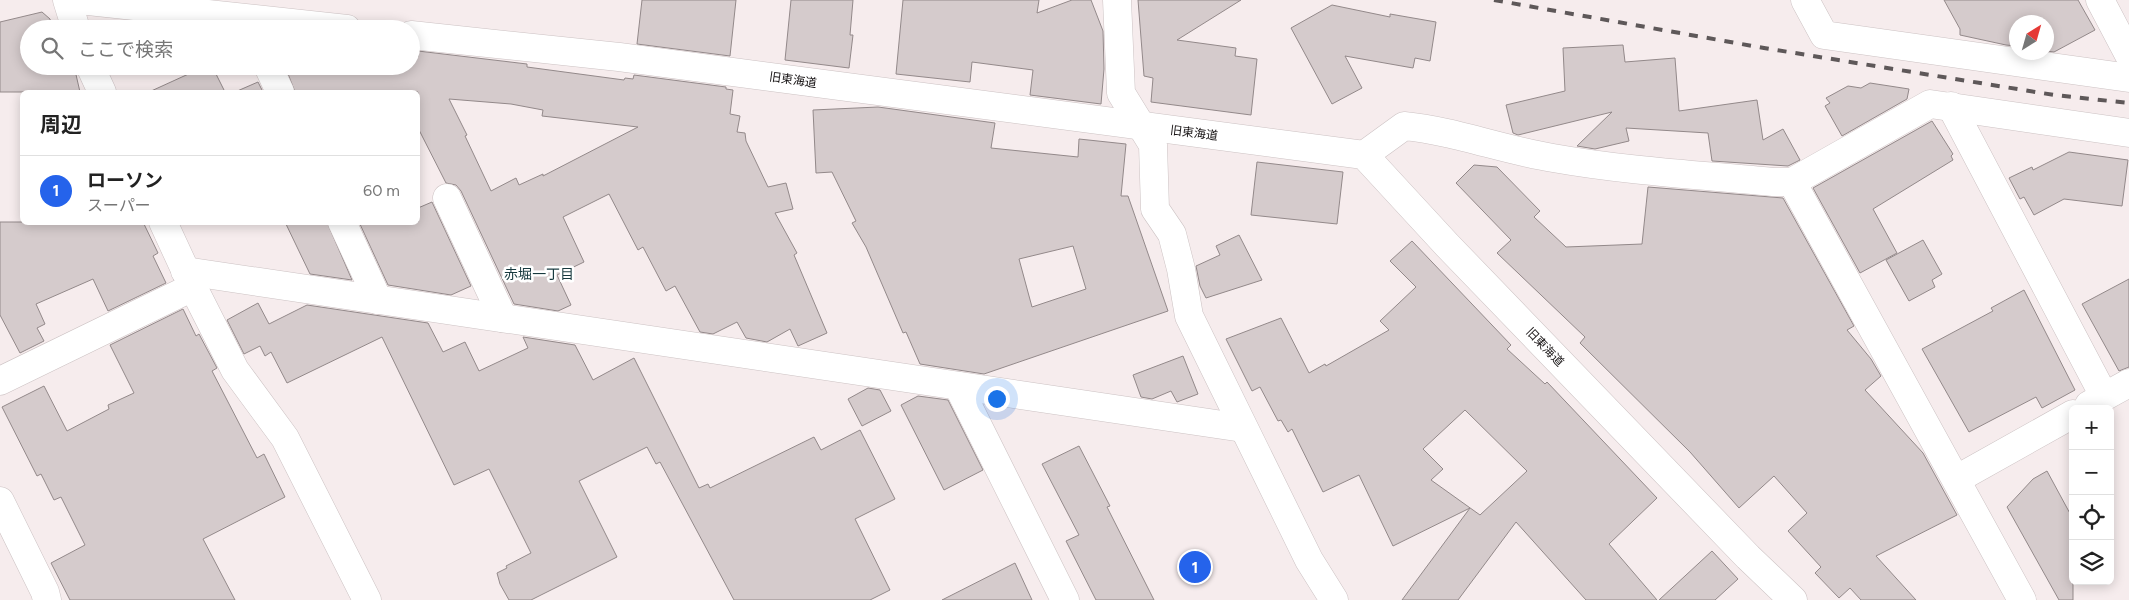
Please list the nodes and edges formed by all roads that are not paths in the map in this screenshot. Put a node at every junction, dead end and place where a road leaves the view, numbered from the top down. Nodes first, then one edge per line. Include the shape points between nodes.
1 (67, 0) edge
2 (79, 0) edge
3 (1117, 0) edge
4 (1805, 0) edge
5 (2100, 0) edge
6 (73, 20) edge
7 (229, 20) edge
8 (420, 36) edge
9 (2129, 55) edge
10 (94, 75) edge
11 (272, 75) edge
12 (2129, 78) edge
13 (101, 90) edge
14 (279, 90) edge
15 (1952, 106) junction
16 (1140, 126) junction
17 (2129, 133) edge
18 (1364, 155) junction
19 (1792, 182) junction
20 (447, 198) dead end
21 (164, 225) edge
22 (343, 225) edge
23 (189, 279) junction
24 (378, 300) junction
25 (503, 318) junction
26 (0, 381) edge
27 (2129, 383) edge
28 (958, 386) junction
29 (2093, 402) edge
30 (2069, 416) edge
31 (1243, 428) junction
32 (1957, 479) junction
33 (0, 501) edge
34 (1331, 599) edge
35 (47, 600) edge
36 (367, 600) edge
37 (1065, 600) edge
38 (1793, 600) edge
39 (2022, 600) edge

1 - 6 street
2 - 7 street
3 - 16 street via 1121,93
4 - 12 street via 1824,35
5 - 9 street
8 - 16 street, 旧東海道 via 619,56
10 - 13 street
11 - 14 street
15 - 17 street
15 - 19 street via 1930,104
15 - 29 street
16 - 18 street, 旧東海道
16 - 31 street via 1153,145 1155,209 1172,234 1182,269 1189,316
18 - 19 street via 1404,126 1434,129 1551,158
18 - 38 street, 旧東海道 via 1741,550
19 - 32 street
20 - 25 street
21 - 23 street
22 - 24 street
23 - 24 street
23 - 26 street
23 - 36 street via 235,370 285,438
24 - 25 street
25 - 28 street
27 - 29 street
28 - 31 street
28 - 37 street
30 - 32 street
31 - 34 street
32 - 39 street
33 - 35 street

